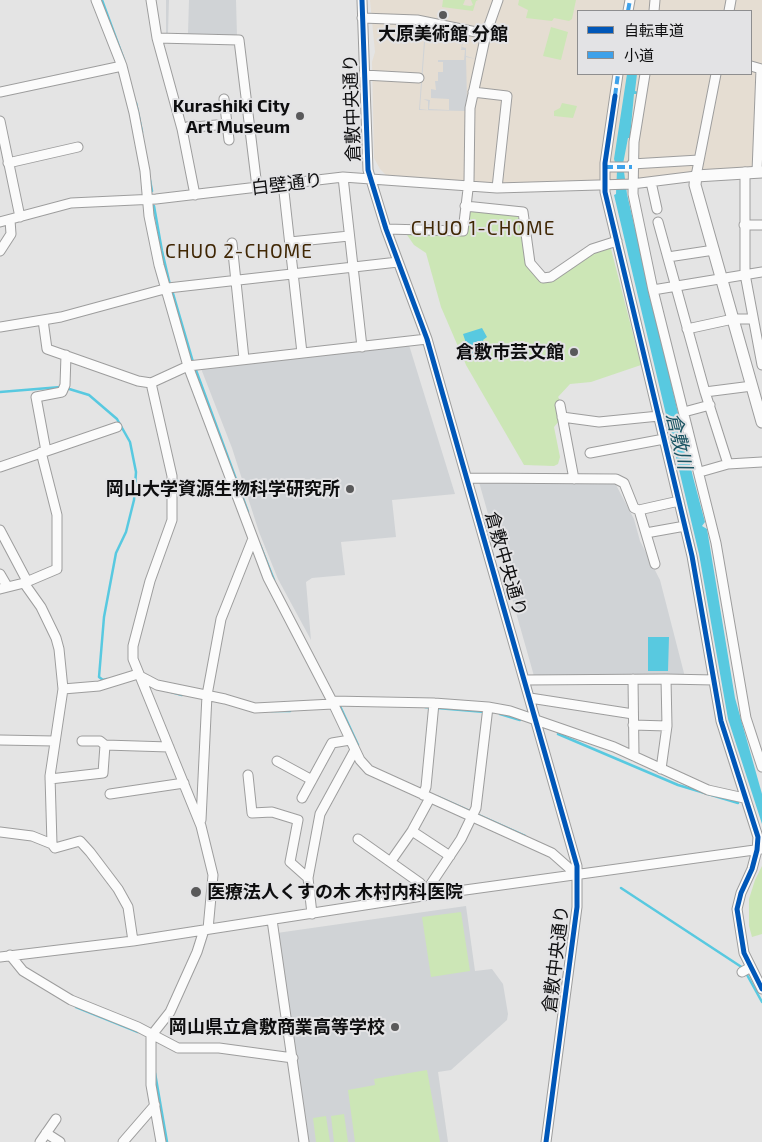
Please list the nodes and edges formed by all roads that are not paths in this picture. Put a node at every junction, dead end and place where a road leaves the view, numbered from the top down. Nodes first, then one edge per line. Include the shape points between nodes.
1 (96, 0) edge
2 (151, 0) edge
3 (362, 0) edge
4 (498, 0) edge
5 (362, 18) junction
6 (486, 34) junction
7 (158, 38) junction
8 (122, 66) junction
9 (752, 66) edge
10 (364, 75) junction
11 (618, 75) edge
12 (645, 75) edge
13 (716, 75) edge
14 (419, 78) dead end
15 (0, 92) edge
16 (473, 92) junction
17 (224, 98) dead end
18 (0, 121) edge
19 (227, 124) junction
20 (182, 129) junction
21 (229, 140) dead end
22 (78, 147) dead end
23 (699, 160) junction
24 (8, 163) junction
25 (626, 166) junction
26 (605, 167) junction
27 (745, 172) junction
28 (760, 172) edge
29 (696, 176) junction
30 (343, 177) junction
31 (370, 178) junction
32 (651, 182) junction
33 (283, 184) junction
34 (605, 184) junction
35 (629, 184) junction
36 (468, 186) junction
37 (257, 187) junction
38 (497, 188) junction
39 (195, 195) junction
40 (148, 199) junction
41 (465, 206) junction
42 (657, 209) dead end
43 (20, 217) junction
44 (10, 220) junction
45 (0, 222) edge
46 (658, 222) dead end
47 (744, 224) junction
48 (762, 225) edge
49 (386, 229) junction
50 (349, 236) junction
51 (617, 241) junction
52 (290, 242) junction
53 (232, 243) dead end
54 (714, 250) junction
55 (0, 251) edge
56 (668, 257) junction
57 (398, 262) junction
58 (352, 267) junction
59 (762, 272) edge
60 (745, 274) junction
61 (294, 275) junction
62 (722, 277) junction
63 (236, 280) junction
64 (676, 286) junction
65 (169, 288) junction
66 (654, 290) junction
67 (762, 310) edge
68 (753, 316) junction
69 (733, 319) junction
70 (43, 320) junction
71 (0, 327) edge
72 (687, 329) junction
73 (427, 339) junction
74 (362, 347) junction
75 (302, 353) junction
76 (66, 355) junction
77 (244, 359) junction
78 (191, 365) junction
79 (762, 365) edge
80 (151, 383) junction
81 (752, 386) junction
82 (705, 392) junction
83 (710, 405) junction
84 (560, 406) dead end
85 (684, 412) junction
86 (659, 416) junction
87 (562, 417) junction
88 (762, 422) edge
89 (117, 428) dead end
90 (664, 439) junction
91 (44, 452) junction
92 (590, 453) dead end
93 (762, 462) edge
94 (728, 464) junction
95 (0, 467) edge
96 (700, 472) junction
97 (466, 478) junction
98 (574, 479) junction
99 (679, 500) junction
100 (639, 510) junction
101 (685, 526) junction
102 (0, 530) edge
103 (646, 533) junction
104 (252, 540) junction
105 (655, 564) dead end
106 (0, 574) edge
107 (25, 582) junction
108 (3, 587) edge
109 (138, 674) junction
110 (633, 679) junction
111 (525, 680) junction
112 (666, 680) junction
113 (714, 680) junction
114 (63, 689) junction
115 (206, 698) junction
116 (530, 698) junction
117 (335, 704) junction
118 (434, 706) junction
119 (487, 710) junction
120 (633, 714) junction
121 (536, 719) junction
122 (633, 725) junction
123 (667, 726) junction
124 (0, 740) edge
125 (350, 740) junction
126 (54, 741) junction
127 (82, 741) dead end
128 (105, 745) junction
129 (168, 747) junction
130 (355, 750) junction
131 (634, 756) junction
132 (277, 761) dead end
133 (762, 768) edge
134 (661, 769) junction
135 (248, 775) dead end
136 (50, 779) junction
137 (312, 780) junction
138 (184, 783) junction
139 (110, 794) dead end
140 (425, 794) junction
141 (302, 798) dead end
142 (744, 798) junction
143 (474, 813) junction
144 (201, 826) junction
145 (412, 831) junction
146 (0, 832) edge
147 (358, 839) dead end
148 (52, 844) junction
149 (760, 849) edge
150 (450, 856) junction
151 (391, 861) junction
152 (578, 876) junction
153 (308, 878) junction
154 (429, 896) junction
155 (312, 914) junction
156 (272, 920) junction
157 (206, 930) junction
158 (133, 940) junction
159 (0, 956) edge
160 (10, 956) junction
161 (762, 989) edge
162 (151, 1036) junction
163 (293, 1058) junction
164 (155, 1105) junction
165 (56, 1119) dead end
166 (46, 1133) junction
167 (40, 1142) edge
168 (60, 1142) edge
169 (123, 1142) edge
170 (161, 1142) edge
171 (304, 1142) edge
172 (546, 1142) edge

1 - 8 street
2 - 7 street
3 - 5 street, 倉敷中央通り
4 - 6 street
5 - 6 street via 417,20
5 - 10 street, 倉敷中央通り
6 - 16 street
7 - 20 street
7 - 37 street via 240,40
8 - 15 street
8 - 40 street via 137,127
9 - 28 street via 761,69
10 - 14 street
10 - 31 street, 倉敷中央通り via 365,150
11 - 26 street
12 - 25 street
13 - 23 street
16 - 36 street
16 - 38 street via 507,96
17 - 19 street
18 - 24 street
19 - 20 street via 193,125
19 - 21 street
20 - 39 street
22 - 24 street
23 - 25 street
23 - 29 street
24 - 43 street
25 - 26 street
25 - 35 street
26 - 34 street
27 - 28 main road
27 - 29 main road
27 - 47 street
29 - 32 street, 白壁通り
29 - 54 main road via 696,190
30 - 31 street, 白壁通り
30 - 33 street, 白壁通り
30 - 50 street
31 - 36 street, 白壁通り
31 - 49 street, 倉敷中央通り
32 - 35 street, 白壁通り
32 - 42 street
33 - 37 street, 白壁通り
33 - 52 street
34 - 35 street, 白壁通り
34 - 38 street, 白壁通り
34 - 51 street
35 - 66 street
36 - 38 street, 白壁通り
36 - 41 street
37 - 39 street, 白壁通り
39 - 40 street, 白壁通り
40 - 43 street, 白壁通り via 71,203
40 - 65 street via 149,216
41 - 49 street via 463,231
41 - 51 street via 523,212 530,263 543,278 552,276 592,249
43 - 44 street, 白壁通り
44 - 45 street, 白壁通り
44 - 55 street via 11,234
46 - 56 street
47 - 48 street
47 - 60 street
49 - 57 street, 倉敷中央通り
50 - 52 street
50 - 58 street
51 - 86 street
52 - 61 street
53 - 63 street
54 - 56 street
54 - 62 main road
56 - 64 street
57 - 58 street
57 - 73 street, 倉敷中央通り
58 - 61 street
58 - 74 street
59 - 60 street
60 - 62 street
60 - 68 street
61 - 63 street
61 - 75 street
62 - 64 street
62 - 69 main road
63 - 65 street
63 - 77 street
64 - 66 street
64 - 72 street
65 - 70 street
65 - 78 street
66 - 85 street
67 - 68 street
68 - 69 street
68 - 79 street
69 - 72 street
69 - 81 main road
70 - 71 street
70 - 76 street via 47,349
72 - 82 street
73 - 74 street
73 - 97 street, 倉敷中央通り
74 - 75 street
75 - 77 street
76 - 80 street
76 - 91 street via 64,388 36,398
77 - 78 street
78 - 80 street
78 - 104 street
80 - 109 street via 172,476 172,520 150,581 133,646
81 - 82 street
81 - 88 main road
82 - 83 street
83 - 85 street
83 - 94 street
84 - 87 street
85 - 96 street
86 - 87 street via 599,422
86 - 90 street
87 - 98 street
89 - 91 street
90 - 92 street
90 - 99 street
91 - 95 street
91 - 107 street via 56,515 58,569
93 - 94 street
94 - 96 street
96 - 133 street via 722,569 746,718
97 - 98 street
97 - 111 street, 倉敷中央通り
98 - 100 street via 616,479 624,483 634,508
99 - 100 street
99 - 101 street
100 - 103 street
101 - 103 street
101 - 113 street
102 - 107 street
103 - 105 street
104 - 115 street via 221,619
104 - 117 street via 268,578
106 - 108 street
107 - 108 street
107 - 114 street via 56,638
109 - 114 street via 100,686
109 - 115 street via 157,685
109 - 129 street
110 - 111 street
110 - 112 street
110 - 120 street
111 - 116 street, 倉敷中央通り
112 - 113 street
112 - 123 street
113 - 142 street via 721,722
114 - 126 street
115 - 117 street via 255,708
115 - 144 street
116 - 120 street
116 - 121 street, 倉敷中央通り
117 - 118 street
117 - 125 street
118 - 119 street
118 - 140 street
119 - 121 street
119 - 143 street
120 - 122 street
121 - 131 street
121 - 152 street, 倉敷中央通り
122 - 123 street
122 - 131 street
123 - 134 street
124 - 126 street
125 - 130 street
125 - 137 street via 332,743
126 - 136 street
127 - 128 street via 100,741
128 - 129 street
128 - 136 street via 103,773
129 - 138 street
130 - 140 street via 369,770
130 - 153 street via 320,814
131 - 134 street
132 - 137 street
134 - 142 street via 708,790
135 - 153 street via 252,813 272,812 298,820 290,862
136 - 148 street
137 - 141 street
138 - 139 street
138 - 144 street
140 - 143 street
140 - 145 street
142 - 149 street
143 - 150 street
143 - 152 street via 520,833 560,858
144 - 157 street via 213,881
145 - 150 street
145 - 151 street
146 - 148 street via 32,836
147 - 151 street
148 - 158 street via 55,848 80,841 90,852 128,907
149 - 152 street
149 - 161 street via 737,909 746,970
150 - 154 street via 431,884
151 - 154 street via 420,883
152 - 154 street
152 - 172 street, 倉敷中央通り via 577,907
153 - 155 street
154 - 155 street
155 - 156 street
156 - 157 street
156 - 163 street
157 - 158 street
157 - 162 street via 170,1012
158 - 160 street
159 - 160 street
160 - 162 street via 23,971 69,1004 138,1027
162 - 163 street via 178,1048 219,1048
162 - 164 street
163 - 171 street
164 - 169 street
164 - 170 street
165 - 166 street
166 - 167 street
166 - 168 street

